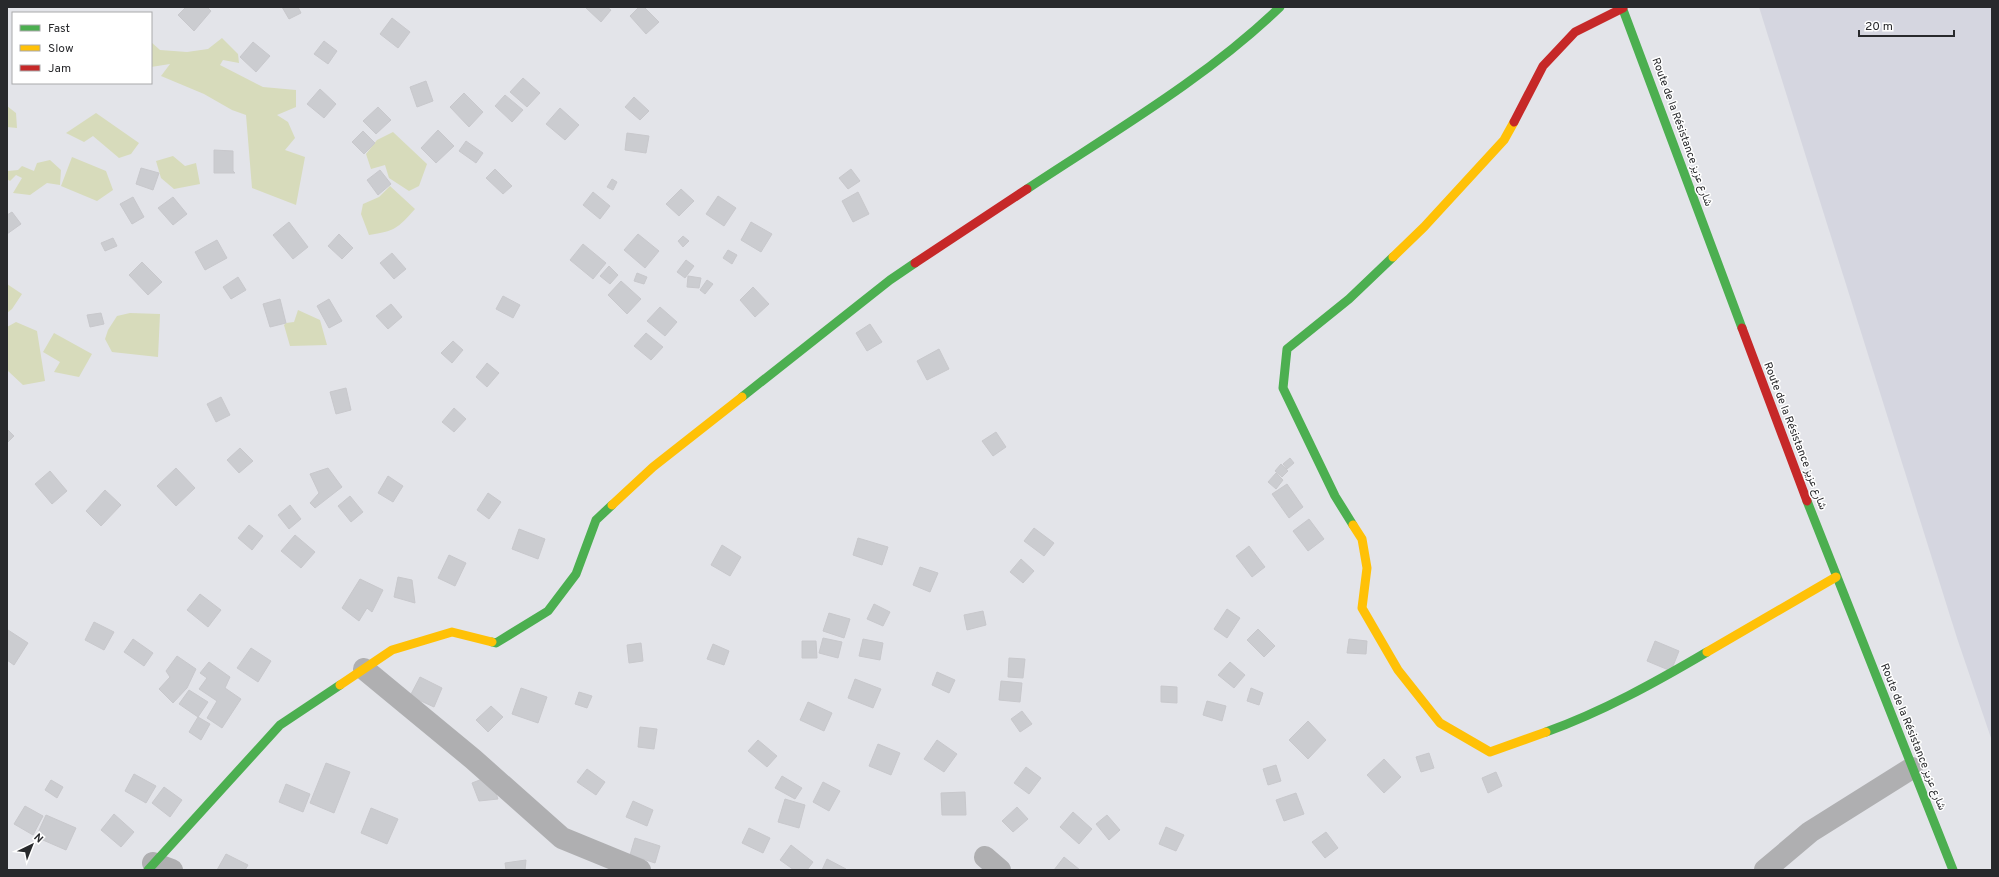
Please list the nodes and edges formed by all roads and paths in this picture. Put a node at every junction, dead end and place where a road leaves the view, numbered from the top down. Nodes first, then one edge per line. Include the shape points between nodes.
1 (1280, 7) edge
2 (1623, 8) edge
3 (1836, 577) junction
4 (364, 669) junction
5 (1912, 768) junction
6 (158, 868) edge
7 (640, 870) edge
8 (1765, 870) edge
9 (1953, 870) edge

1 - 4 street via 1254,32 1198,76 890,280 653,467 596,520 576,574 548,611 496,643 452,632 392,650
2 - 3 street, Route de la Résistance شارع عزيز
2 - 3 street via 1575,32 1543,66 1504,140 1413,237 1349,299 1287,349 1283,388 1335,496 1362,540 1367,568 1362,608 1398,670 1440,723 1490,752 1579,719 1676,670
3 - 5 street, Route de la Résistance شارع عزيز
4 - 6 street via 280,725
4 - 7 street via 473,759 562,838
5 - 8 street via 1810,832
5 - 9 street, Route de la Résistance شارع عزيز

